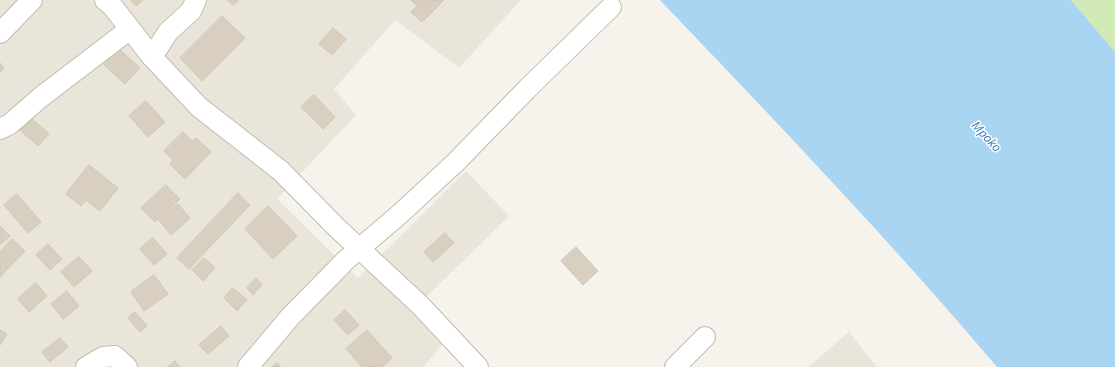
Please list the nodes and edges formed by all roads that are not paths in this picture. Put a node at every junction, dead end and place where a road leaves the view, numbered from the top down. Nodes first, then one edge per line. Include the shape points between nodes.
1 (32, 0) edge
2 (105, 0) edge
3 (196, 0) edge
4 (611, 7) dead end
5 (130, 29) junction
6 (0, 33) edge
7 (152, 57) junction
8 (0, 129) edge
9 (359, 249) junction
10 (704, 337) dead end
11 (86, 367) edge
12 (127, 367) edge
13 (248, 367) edge
14 (478, 367) edge
15 (675, 367) edge

1 - 6 street
2 - 5 street
3 - 7 street via 191,11 168,32
4 - 9 street via 456,162
5 - 7 street
5 - 8 street via 10,124
7 - 9 street via 199,107 281,171
9 - 13 street via 290,317
9 - 14 street via 420,305
10 - 15 street
11 - 12 street via 103,357 115,356

